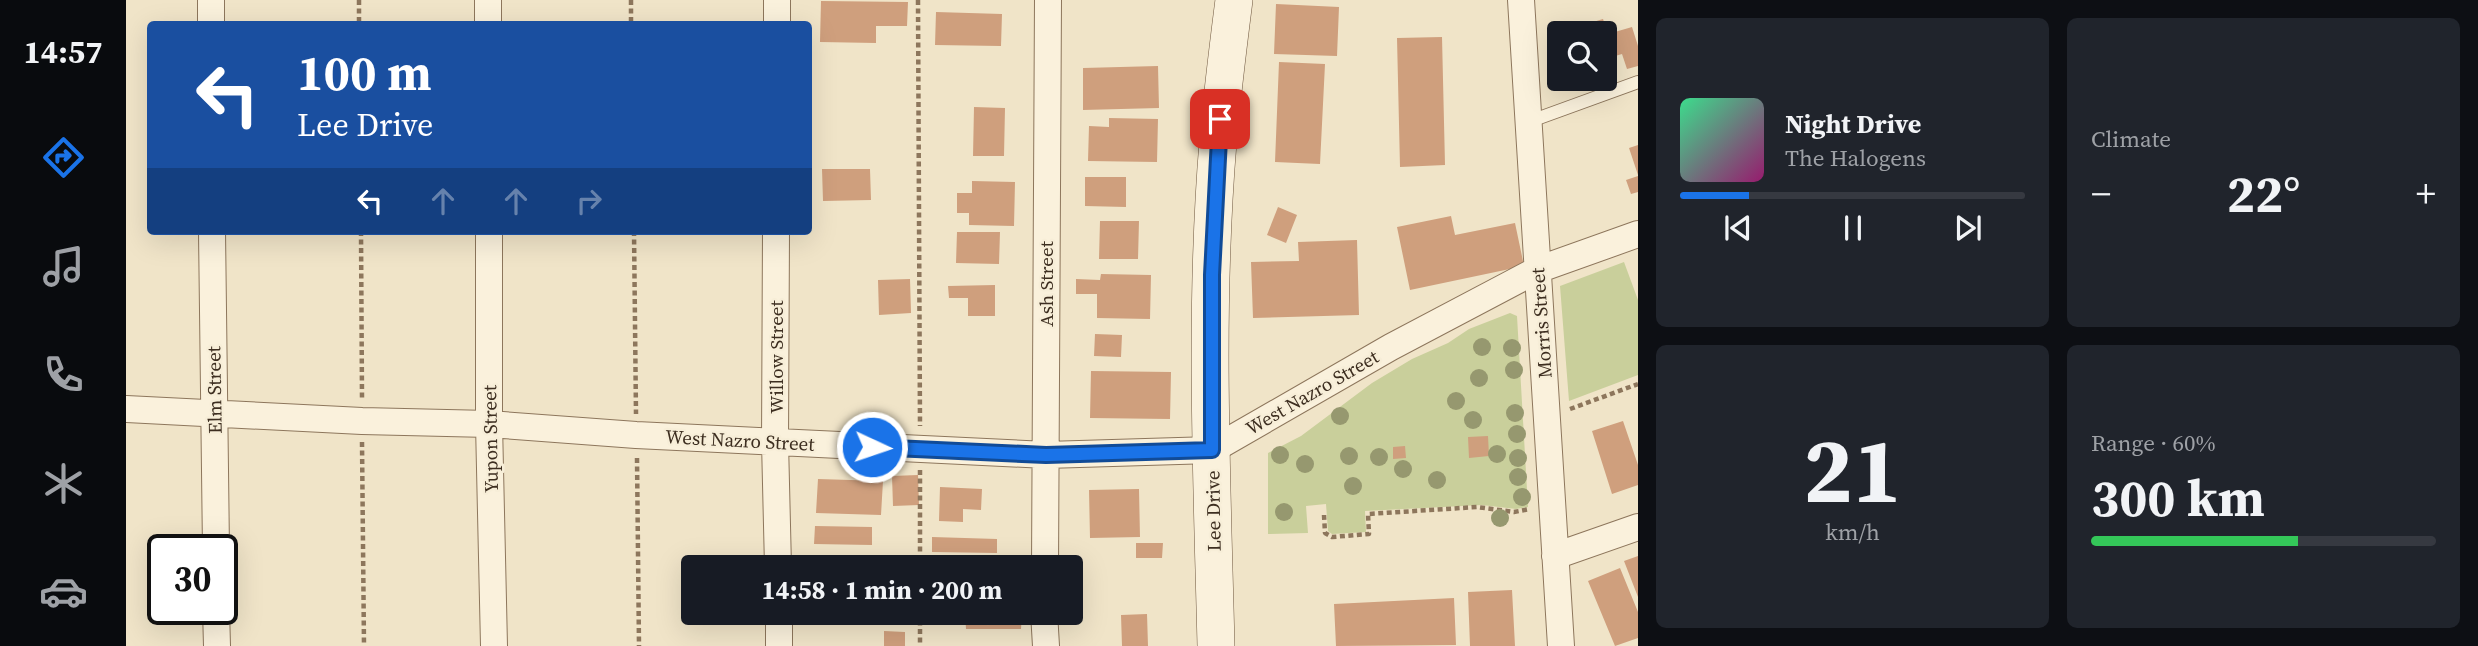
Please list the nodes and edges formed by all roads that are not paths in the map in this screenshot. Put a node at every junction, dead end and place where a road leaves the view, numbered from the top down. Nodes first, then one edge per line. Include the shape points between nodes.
1 (211, 0) edge
2 (488, 0) edge
3 (777, 0) edge
4 (1048, 0) edge
5 (1234, 0) edge
6 (1521, 0) edge
7 (211, 21) edge
8 (488, 21) edge
9 (777, 21) edge
10 (1638, 82) edge
11 (1528, 122) junction
12 (1638, 234) edge
13 (212, 235) edge
14 (489, 235) edge
15 (776, 235) edge
16 (1537, 270) junction
17 (126, 410) edge
18 (214, 414) junction
19 (489, 425) junction
20 (775, 442) junction
21 (1212, 450) junction
22 (1046, 455) junction
23 (1638, 527) edge
24 (216, 534) edge
25 (778, 555) edge
26 (1045, 555) edge
27 (1556, 556) junction
28 (216, 625) edge
29 (779, 625) edge
30 (1045, 625) edge
31 (217, 646) edge
32 (494, 646) edge
33 (779, 646) edge
34 (1046, 646) edge
35 (1216, 646) edge
36 (1561, 646) edge

1 - 7 street
2 - 8 street
3 - 9 street
4 - 22 street, Ash Street
5 - 21 main road, Lee Drive via 1218,143
6 - 11 street, Morris Street
10 - 11 lane
11 - 16 street, Morris Street
12 - 16 street, West Nazro Street
13 - 18 street, Elm Street
14 - 19 street, Yupon Street
15 - 20 street, Willow Street
16 - 21 street, West Nazro Street via 1391,346
16 - 27 street, Morris Street
17 - 18 street, West Nazro Street
18 - 19 street, West Nazro Street
18 - 24 street, Elm Street
19 - 20 street, West Nazro Street
19 - 32 street, Yupon Street
20 - 22 street, West Nazro Street
20 - 25 street, Willow Street
21 - 22 street, West Nazro Street
21 - 35 main road, Lee Drive
22 - 26 street, Ash Street
23 - 27 street
27 - 36 street, Morris Street
28 - 31 street
29 - 33 street
30 - 34 street

